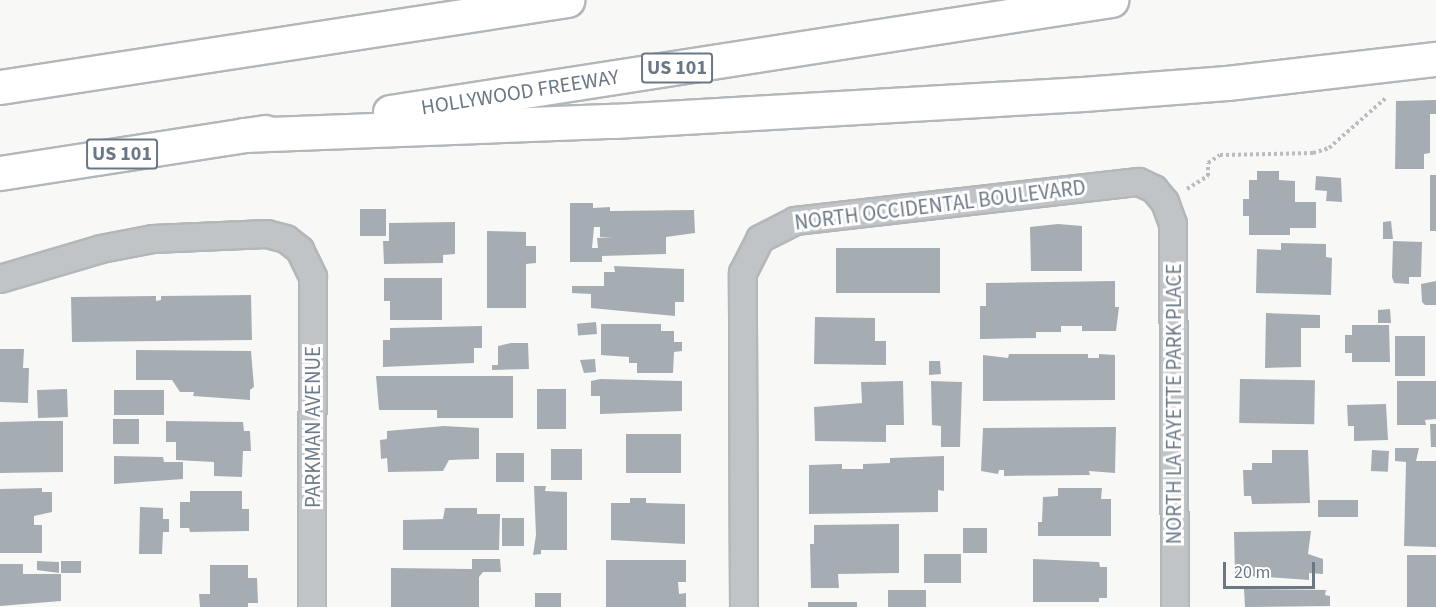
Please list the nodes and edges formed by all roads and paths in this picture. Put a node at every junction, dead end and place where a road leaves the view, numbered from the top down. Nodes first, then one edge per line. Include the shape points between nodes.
1 (567, 0) edge
2 (1111, 0) edge
3 (1436, 59) edge
4 (0, 87) edge
5 (1390, 96) dead end
6 (243, 135) junction
7 (0, 173) edge
8 (1194, 184) dead end
9 (1165, 202) joint
10 (0, 279) edge
11 (312, 607) edge
12 (744, 607) edge
13 (1175, 607) edge

1 - 4 highway
2 - 6 highway, HOLLYWOOD FREEWAY / US 101
3 - 6 highway via 1238,82 1083,94 614,121
5 - 8 path via 1329,148 1313,153 1220,155 1208,163 1208,176
6 - 7 highway, HOLLYWOOD FREEWAY / US 101
9 - 12 street, NORTH OCCIDENTAL BOULEVARD via 1154,189 1139,182 795,221 760,239 743,273
9 - 13 street, NORTH LA FAYETTE PARK PLACE via 1173,224
10 - 11 street, PARKMAN AVENUE via 101,249 153,239 267,234 286,239 300,250 313,277

